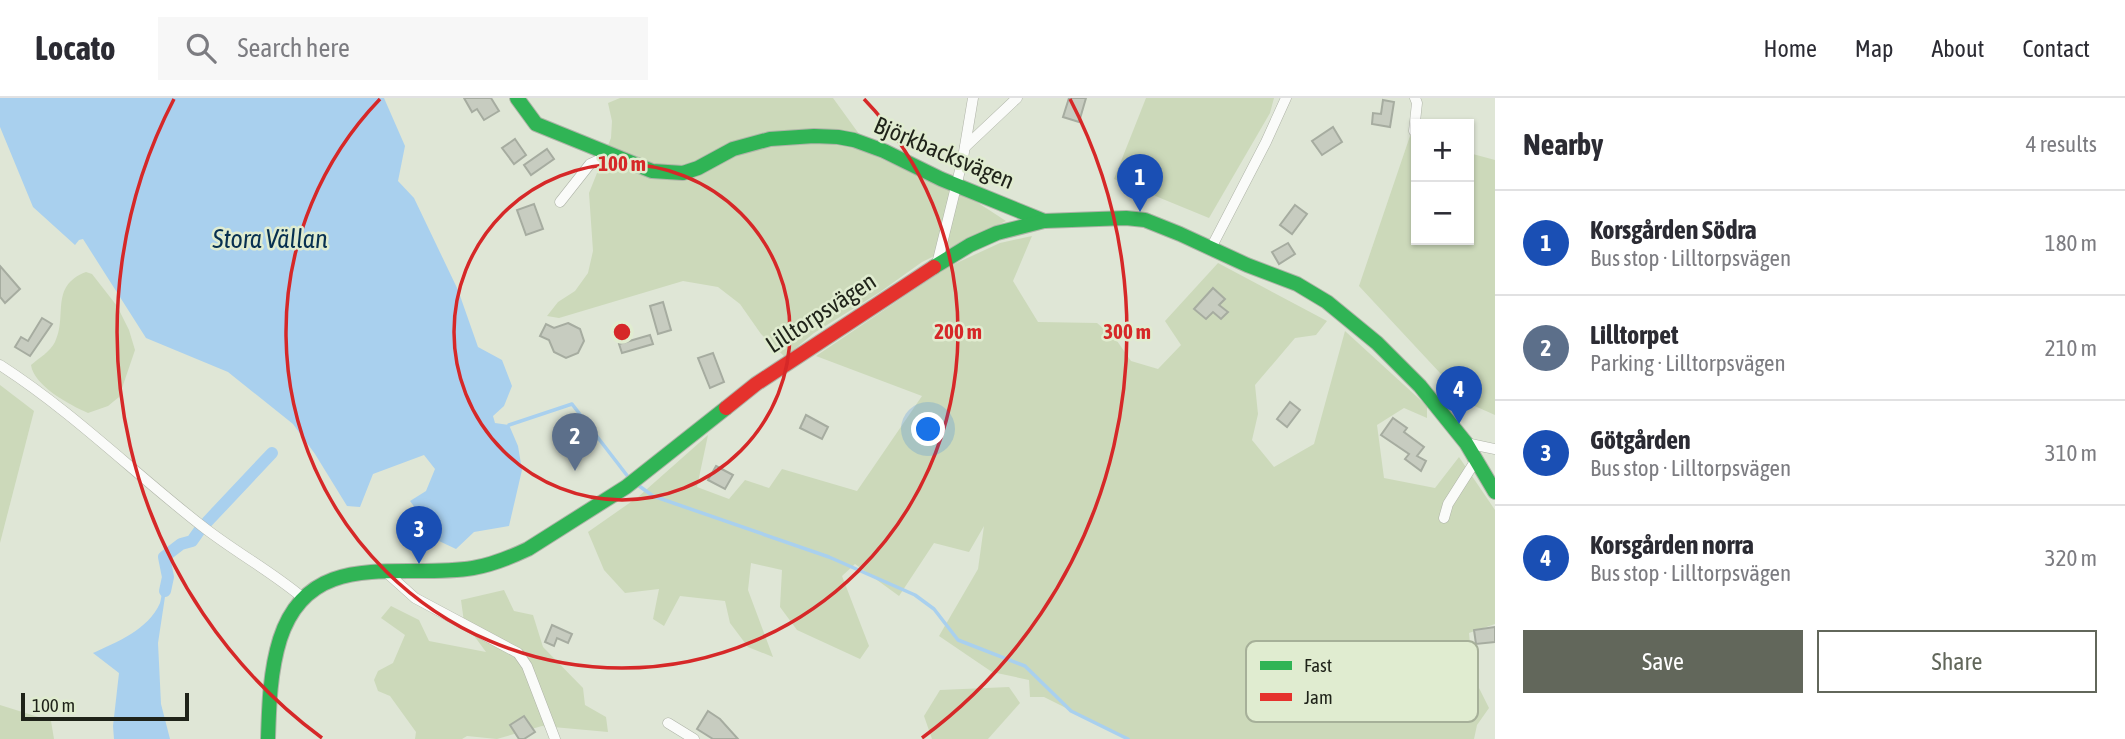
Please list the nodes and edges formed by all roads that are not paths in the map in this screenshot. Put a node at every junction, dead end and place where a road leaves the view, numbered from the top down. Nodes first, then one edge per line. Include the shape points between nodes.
1 (517, 98) edge
2 (973, 98) edge
3 (1017, 98) edge
4 (1286, 98) edge
5 (1415, 98) edge
6 (1415, 119) edge
7 (965, 147) junction
8 (610, 155) junction
9 (956, 185) junction
10 (560, 202) dead end
11 (1044, 221) junction
12 (1211, 248) junction
13 (937, 264) junction
14 (0, 365) edge
15 (1465, 443) junction
16 (1495, 451) edge
17 (1478, 464) junction
18 (1495, 492) edge
19 (1444, 518) dead end
20 (386, 572) junction
21 (303, 598) junction
22 (668, 723) dead end
23 (268, 739) edge
24 (555, 739) edge
25 (694, 739) edge

1 - 8 street, Björkbacksvägen via 536,123
2 - 7 street
3 - 7 street
4 - 12 street
5 - 6 street
7 - 9 street
8 - 9 street, Björkbacksvägen via 642,169 680,173 748,143 837,136 895,154
8 - 10 street via 590,164
9 - 11 street, Björkbacksvägen
9 - 13 street
11 - 12 street, Lilltorpsvägen via 1145,220
11 - 13 street, Lilltorpsvägen via 985,237
12 - 15 street, Lilltorpsvägen via 1297,284 1327,302 1402,367
13 - 20 street, Lilltorpsvägen via 756,384 624,489 528,549 473,568
14 - 21 street via 69,415 203,527
15 - 16 street
15 - 17 street, Lilltorpsvägen
16 - 17 street
17 - 18 street, Lilltorpsvägen
17 - 19 street via 1448,504
20 - 21 street, Lilltorpsvägen via 337,576
20 - 24 street via 415,598 518,653
21 - 23 street, Lilltorpsvägen via 284,625 278,645
22 - 25 street

